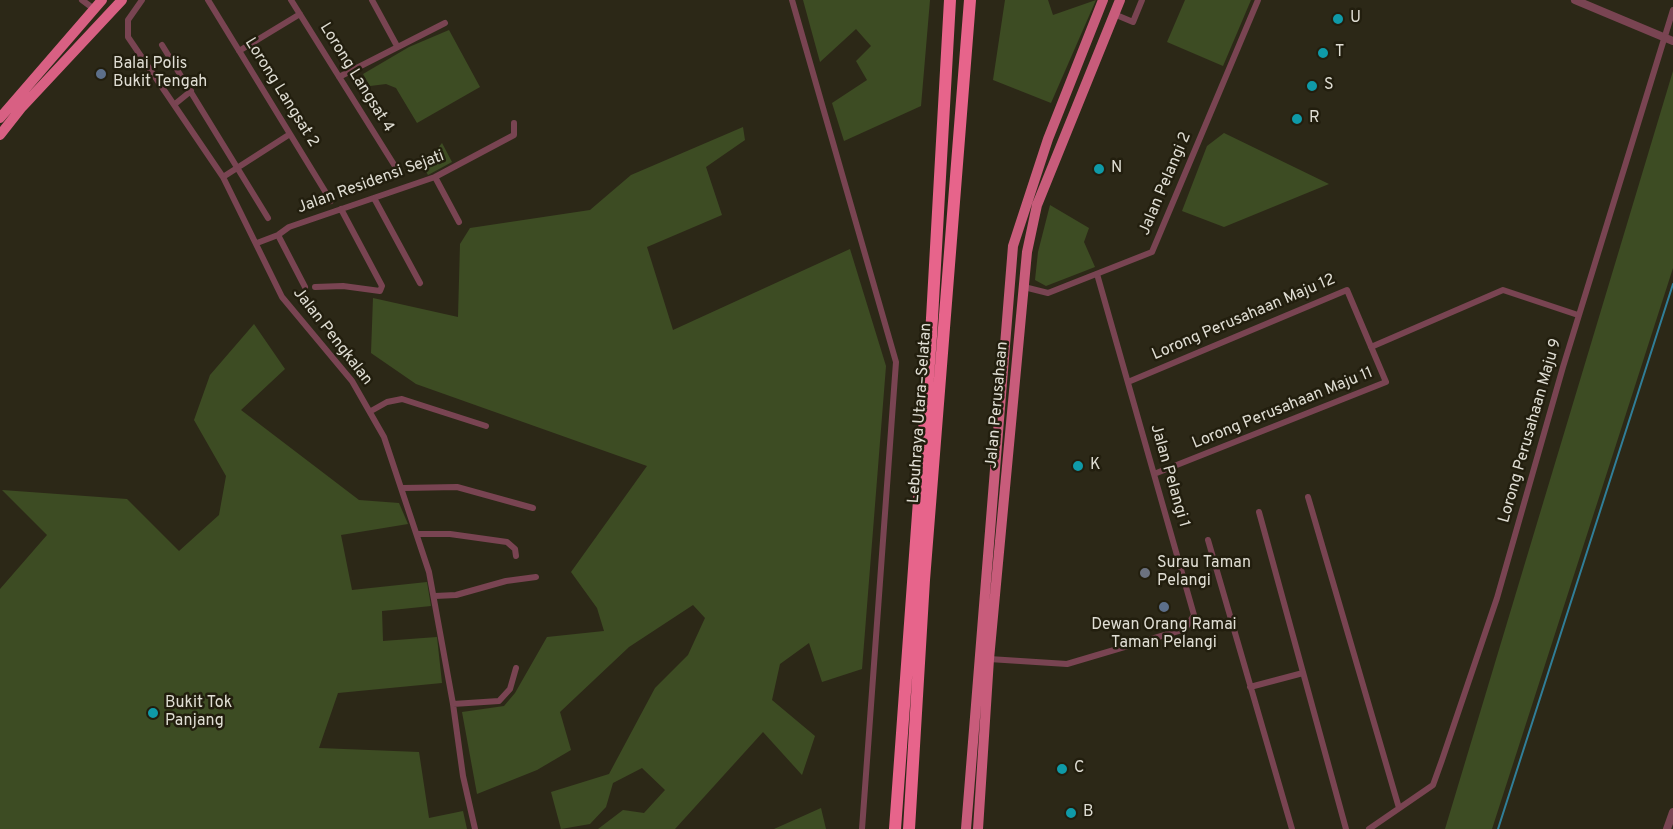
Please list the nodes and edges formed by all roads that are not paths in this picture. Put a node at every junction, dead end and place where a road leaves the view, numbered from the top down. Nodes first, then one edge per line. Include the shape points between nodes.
1 (82, 0) edge
2 (102, 0) edge
3 (122, 0) edge
4 (142, 0) edge
5 (208, 0) edge
6 (291, 0) edge
7 (372, 0) edge
8 (792, 0) edge
9 (950, 0) edge
10 (970, 0) edge
11 (1103, 0) edge
12 (1120, 0) edge
13 (1142, 0) edge
14 (1258, 0) edge
15 (1575, 0) edge
16 (94, 9) junction
17 (1673, 10) edge
18 (300, 14) junction
19 (1114, 14) junction
20 (446, 23) dead end
21 (1663, 37) junction
22 (1673, 41) edge
23 (162, 45) dead end
24 (396, 46) junction
25 (239, 51) junction
26 (339, 77) junction
27 (191, 91) junction
28 (176, 104) junction
29 (0, 118) edge
30 (514, 123) dead end
31 (290, 134) junction
32 (0, 135) edge
33 (238, 167) junction
34 (398, 171) dead end
35 (222, 177) junction
36 (435, 177) junction
37 (374, 198) junction
38 (331, 201) dead end
39 (341, 209) junction
40 (268, 218) dead end
41 (459, 222) dead end
42 (278, 235) junction
43 (257, 243) junction
44 (1097, 274) junction
45 (420, 283) dead end
46 (1024, 286) junction
47 (306, 287) dead end
48 (315, 287) dead end
49 (1578, 315) junction
50 (1371, 347) junction
51 (1128, 381) junction
52 (371, 411) junction
53 (486, 426) dead end
54 (1154, 474) junction
55 (403, 488) junction
56 (1308, 497) dead end
57 (533, 508) dead end
58 (1259, 512) dead end
59 (419, 534) junction
60 (1208, 540) dead end
61 (516, 556) dead end
62 (536, 577) dead end
63 (435, 596) junction
64 (989, 659) junction
65 (516, 668) dead end
66 (1303, 674) junction
67 (1250, 687) junction
68 (453, 704) junction
69 (1399, 808) junction
70 (1673, 812) edge
71 (475, 829) edge
72 (862, 829) edge
73 (895, 829) edge
74 (909, 829) edge
75 (966, 829) edge
76 (978, 829) edge
77 (1292, 829) edge
78 (1346, 829) edge
79 (1369, 829) edge
80 (1667, 829) edge

1 - 16 street
2 - 16 highway
3 - 32 highway
4 - 28 street, Jalan Pengkalan via 128,20 126,31
5 - 25 street, Lorong Langsat 2
6 - 18 street, Lorong Langsat 4
7 - 24 street
8 - 72 street via 896,363
9 - 73 highway, Lebuhraya Utara–Selatan via 931,336
10 - 74 highway, Lebuhraya Utara–Selatan via 924,580
11 - 75 main road, Jalan Perusahaan via 1048,139 1013,246
12 - 19 main road, Jalan Perusahaan
13 - 19 street via 1133,22
14 - 44 street, Jalan Pelangi 2 via 1152,252
15 - 21 street
16 - 29 highway
17 - 21 street, Lorong Perusahaan Maju 9
18 - 25 street
18 - 26 street, Lorong Langsat 4
19 - 46 main road, Jalan Perusahaan via 1037,205
20 - 24 street
21 - 22 street
21 - 49 street, Lorong Perusahaan Maju 9
23 - 27 street
24 - 26 street
25 - 31 street, Lorong Langsat 2
26 - 34 street, Lorong Langsat 4
27 - 28 street
27 - 33 street
28 - 35 street, Jalan Pengkalan
30 - 36 street, Jalan Residensi Sejati via 514,135
31 - 33 street
31 - 38 street, Lorong Langsat 2
33 - 35 street
33 - 40 street
35 - 43 street, Jalan Pengkalan
36 - 37 street, Jalan Residensi Sejati
36 - 41 street
37 - 39 street, Jalan Residensi Sejati
37 - 45 street
39 - 42 street, Jalan Residensi Sejati via 289,227
39 - 48 street via 382,286 380,291
42 - 43 street, Jalan Residensi Sejati
42 - 47 street
43 - 52 street, Jalan Pengkalan via 282,297 352,381
44 - 46 street, Jalan Pelangi 2 via 1048,293
44 - 51 street, Jalan Pelangi 1
46 - 64 main road, Jalan Perusahaan
49 - 50 street via 1503,290
49 - 69 street, Lorong Perusahaan Maju 9 via 1497,598 1433,785
50 - 51 street, Lorong Perusahaan Maju 12 via 1347,290
50 - 54 street, Lorong Perusahaan Maju 11 via 1386,382
51 - 54 street, Jalan Pelangi 1
52 - 53 street via 402,399
52 - 55 street, Jalan Pengkalan
54 - 64 street, Jalan Pelangi 1 via 1194,615 1185,629 1066,664
55 - 57 street via 457,487
55 - 59 street, Jalan Pengkalan
56 - 69 street
58 - 66 street
59 - 61 street via 507,542
59 - 63 street, Jalan Pengkalan
60 - 67 street
62 - 63 street
63 - 68 street, Jalan Pengkalan
64 - 76 main road, Jalan Perusahaan
65 - 68 street via 510,689 499,701
66 - 67 street
66 - 78 street
67 - 77 street
68 - 71 street, Jalan Pengkalan
69 - 79 street, Lorong Perusahaan Maju 9
70 - 80 street

